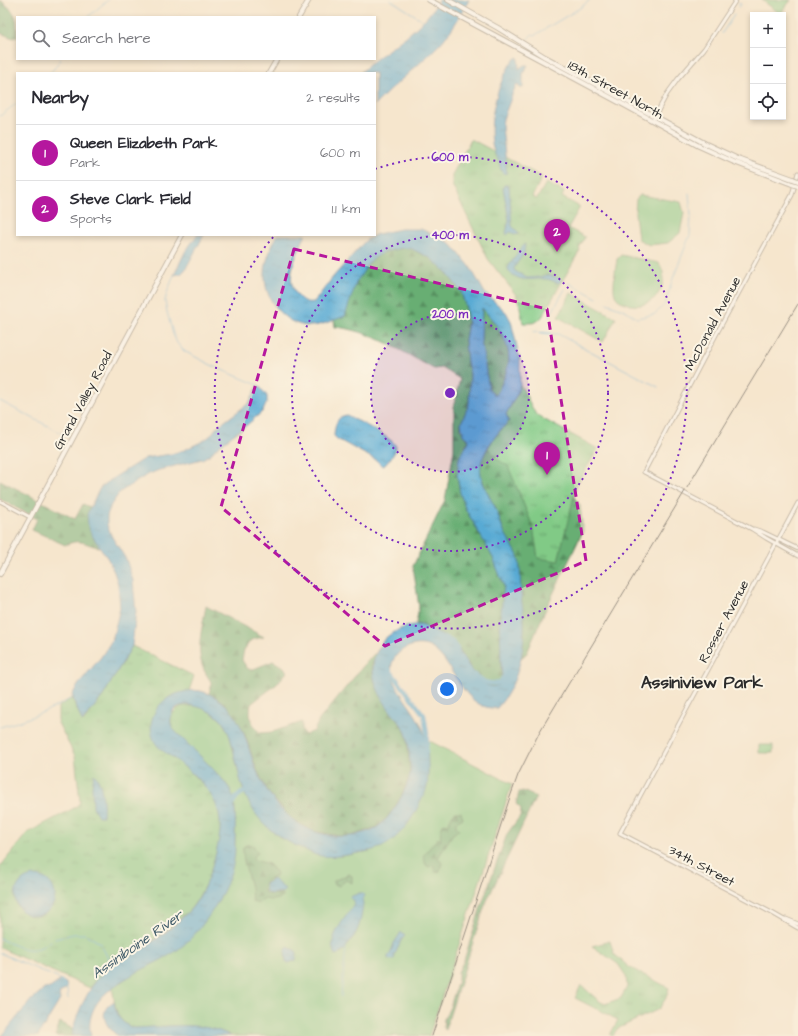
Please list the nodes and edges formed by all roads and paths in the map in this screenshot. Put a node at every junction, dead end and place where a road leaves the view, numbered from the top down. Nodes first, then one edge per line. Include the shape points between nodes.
1 (308, 0) edge
2 (429, 0) edge
3 (448, 0) edge
4 (736, 0) edge
5 (300, 16) edge
6 (276, 60) edge
7 (270, 72) edge
8 (654, 119) junction
9 (798, 173) edge
10 (795, 183) edge
11 (181, 236) edge
12 (0, 502) edge
13 (798, 502) edge
14 (30, 517) junction
15 (752, 529) junction
16 (778, 539) junction
17 (775, 544) junction
18 (798, 549) edge
19 (798, 556) edge
20 (0, 574) edge
21 (620, 833) joint
22 (776, 915) junction
23 (798, 924) edge
24 (798, 928) edge

1 - 5 main road
2 - 8 main road, 18th Street North
3 - 8 main road, 18th Street North
4 - 8 street via 704,48 671,89
6 - 7 main road
8 - 10 main road, 18th Street North via 710,152
9 - 10 street, McDonald Avenue
10 - 15 street, McDonald Avenue via 792,195 644,472
11 - 14 main road, Grand Valley Road
12 - 14 street
13 - 16 street, Rosser Avenue
14 - 20 main road, Grand Valley Road
15 - 16 street
15 - 17 street
16 - 17 street, Rosser Avenue
16 - 18 street
17 - 19 street
17 - 21 street, Rosser Avenue
21 - 22 street, 34th Street
22 - 23 street, 34th Street
22 - 24 street, 34th Street

